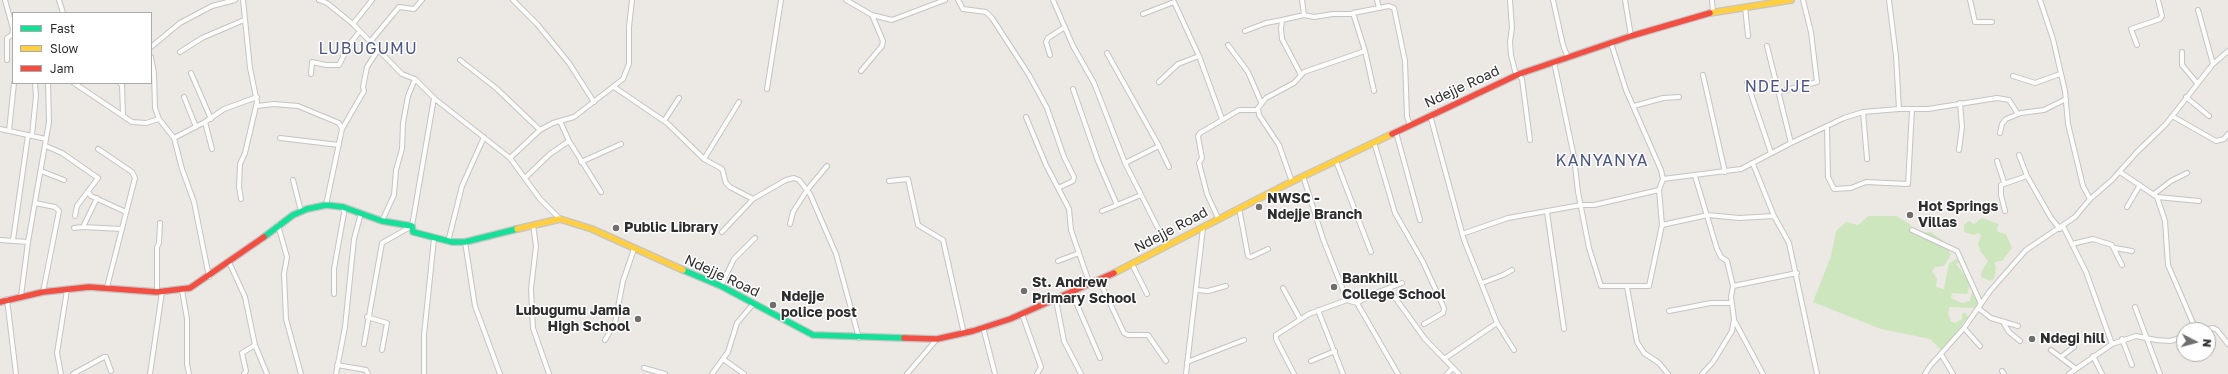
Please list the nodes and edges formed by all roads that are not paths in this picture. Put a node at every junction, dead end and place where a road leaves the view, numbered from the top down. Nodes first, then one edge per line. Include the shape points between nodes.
1 (5, 0) edge
2 (59, 0) edge
3 (234, 0) edge
4 (243, 0) edge
5 (319, 0) edge
6 (372, 0) edge
7 (422, 0) edge
8 (513, 0) edge
9 (632, 0) edge
10 (781, 0) edge
11 (846, 0) edge
12 (945, 0) edge
13 (958, 0) edge
14 (1053, 0) edge
15 (1302, 0) edge
16 (1377, 0) edge
17 (1510, 0) edge
18 (1553, 0) edge
19 (1625, 0) edge
20 (1712, 0) edge
21 (1792, 0) edge
22 (1804, 0) edge
23 (1889, 0) edge
24 (1970, 0) edge
25 (2040, 0) edge
26 (2158, 0) edge
27 (328, 1) edge
28 (1745, 7) junction
29 (1379, 8) junction
30 (2198, 10) dead end
31 (63, 12) edge
32 (1713, 12) junction
33 (1143, 14) dead end
34 (1352, 14) junction
35 (872, 15) junction
36 (1304, 15) junction
37 (244, 20) junction
38 (1282, 20) junction
39 (1992, 22) dead end
40 (353, 24) junction
41 (12, 25) edge
42 (1065, 27) junction
43 (360, 31) junction
44 (1245, 31) dead end
45 (12, 35) edge
46 (1631, 36) junction
47 (1748, 36) dead end
48 (370, 42) junction
49 (1611, 43) junction
50 (1228, 45) dead end
51 (2137, 45) dead end
52 (152, 46) edge
53 (1767, 46) dead end
54 (378, 50) junction
55 (1365, 51) junction
56 (2228, 51) edge
57 (180, 52) dead end
58 (2182, 52) dead end
59 (1107, 53) dead end
60 (1050, 55) dead end
61 (1199, 56) junction
62 (1568, 58) junction
63 (7, 60) dead end
64 (460, 60) dead end
65 (152, 62) edge
66 (1554, 62) junction
67 (2213, 64) junction
68 (862, 71) dead end
69 (191, 73) dead end
70 (311, 74) dead end
71 (1301, 74) junction
72 (1519, 74) junction
73 (1704, 74) dead end
74 (2060, 74) junction
75 (2013, 76) dead end
76 (414, 79) junction
77 (1159, 82) dead end
78 (1747, 82) dead end
79 (2197, 83) junction
80 (14, 84) edge
81 (35, 84) edge
82 (48, 84) edge
83 (76, 84) edge
84 (121, 84) edge
85 (614, 87) junction
86 (767, 89) dead end
87 (1073, 90) dead end
88 (1374, 90) dead end
89 (1779, 92) junction
90 (257, 96) junction
91 (184, 97) dead end
92 (1679, 97) dead end
93 (2186, 97) junction
94 (434, 98) junction
95 (679, 98) dead end
96 (2066, 99) junction
97 (594, 102) junction
98 (740, 102) dead end
99 (1261, 102) junction
100 (1960, 103) junction
101 (257, 106) junction
102 (1634, 106) junction
103 (1899, 109) junction
104 (1258, 110) junction
105 (1912, 110) junction
106 (1863, 112) junction
107 (2018, 114) junction
108 (123, 115) junction
109 (1430, 115) junction
110 (2172, 116) junction
111 (2209, 116) dead end
112 (1026, 117) dead end
113 (159, 119) junction
114 (211, 119) junction
115 (1222, 119) junction
116 (560, 121) junction
117 (664, 121) junction
118 (205, 122) junction
119 (1410, 125) junction
120 (196, 127) junction
121 (1827, 128) junction
122 (0, 129) edge
123 (342, 129) junction
124 (540, 130) junction
125 (9, 131) junction
126 (1396, 132) junction
127 (2000, 133) dead end
128 (2228, 134) edge
129 (30, 135) junction
130 (484, 137) junction
131 (174, 138) junction
132 (280, 138) dead end
133 (46, 139) junction
134 (1530, 140) dead end
135 (569, 141) junction
136 (1374, 142) junction
137 (1791, 143) junction
138 (621, 144) dead end
139 (339, 145) junction
140 (46, 146) junction
141 (1159, 146) junction
142 (98, 149) dead end
143 (212, 149) dead end
144 (1959, 150) dead end
145 (1771, 153) junction
146 (2019, 154) dead end
147 (510, 158) junction
148 (704, 159) junction
149 (1867, 159) dead end
150 (1336, 161) junction
151 (1997, 161) dead end
152 (581, 162) junction
153 (1125, 162) junction
154 (1753, 164) junction
155 (827, 166) dead end
156 (1169, 167) dead end
157 (41, 171) junction
158 (1725, 172) junction
159 (2120, 172) junction
160 (2187, 173) dead end
161 (1303, 176) junction
162 (1696, 176) junction
163 (2027, 176) junction
164 (525, 178) junction
165 (1663, 179) junction
166 (64, 180) dead end
167 (293, 180) dead end
168 (889, 181) dead end
169 (1292, 182) junction
170 (2004, 182) junction
171 (2140, 185) junction
172 (1058, 188) junction
173 (807, 190) junction
174 (1659, 190) junction
175 (88, 192) junction
176 (601, 192) dead end
177 (1141, 195) junction
178 (2156, 196) junction
179 (97, 198) junction
180 (241, 199) dead end
181 (753, 199) junction
182 (2090, 199) junction
183 (2199, 201) dead end
184 (34, 203) junction
185 (326, 205) junction
186 (1117, 205) junction
187 (1581, 205) junction
188 (343, 207) junction
189 (2127, 207) dead end
190 (1239, 208) junction
191 (2005, 210) dead end
192 (1102, 211) dead end
193 (126, 212) junction
194 (301, 212) junction
195 (1547, 212) junction
196 (361, 213) junction
197 (1708, 214) junction
198 (75, 216) dead end
199 (1774, 216) junction
200 (560, 218) junction
201 (1218, 218) junction
202 (1420, 220) dead end
203 (382, 221) junction
204 (160, 223) dead end
205 (278, 224) junction
206 (790, 224) dead end
207 (534, 225) junction
208 (1662, 225) junction
209 (412, 226) junction
210 (82, 227) junction
211 (2062, 227) junction
212 (74, 228) dead end
213 (1203, 228) junction
214 (122, 229) junction
215 (1912, 230) dead end
216 (722, 232) dead end
217 (1462, 234) junction
218 (755, 238) dead end
219 (434, 239) junction
220 (0, 240) edge
221 (13, 240) junction
222 (28, 242) junction
223 (448, 242) junction
224 (465, 242) junction
225 (2072, 244) junction
226 (1167, 246) junction
227 (2115, 248) junction
228 (634, 249) junction
229 (1268, 249) dead end
230 (2132, 251) dead end
231 (1371, 252) dead end
232 (1079, 253) junction
233 (1058, 260) dead end
234 (229, 262) junction
235 (1132, 264) junction
236 (2122, 265) dead end
237 (1512, 270) dead end
238 (1797, 273) junction
239 (208, 277) junction
240 (1099, 280) junction
241 (1402, 283) dead end
242 (1482, 283) junction
243 (1090, 285) junction
244 (722, 286) junction
245 (1226, 286) dead end
246 (1733, 286) junction
247 (107, 287) junction
248 (1626, 287) junction
249 (1283, 288) dead end
250 (1389, 289) junction
251 (67, 290) junction
252 (182, 290) junction
253 (1196, 290) junction
254 (43, 292) junction
255 (160, 292) junction
256 (1072, 293) junction
257 (334, 294) dead end
258 (1147, 294) dead end
259 (21, 296) junction
260 (7, 300) junction
261 (1056, 300) junction
262 (1347, 300) junction
263 (0, 302) edge
264 (754, 303) junction
265 (1357, 303) junction
266 (1731, 303) junction
267 (1980, 306) junction
268 (2135, 307) dead end
269 (1318, 310) junction
270 (1669, 311) dead end
271 (1022, 314) junction
272 (367, 317) junction
273 (1300, 319) junction
274 (1734, 319) junction
275 (2003, 322) junction
276 (2193, 322) edge
277 (1497, 323) junction
278 (1424, 324) dead end
279 (2018, 326) dead end
280 (983, 327) junction
281 (1964, 328) junction
282 (1564, 329) dead end
283 (2216, 330) edge
284 (964, 334) junction
285 (859, 338) junction
286 (2148, 338) junction
287 (937, 339) junction
288 (2122, 339) junction
289 (2176, 339) edge
290 (605, 340) dead end
291 (1244, 340) dead end
292 (2020, 341) dead end
293 (364, 344) dead end
294 (2112, 344) junction
295 (2228, 344) edge
296 (255, 346) junction
297 (1980, 346) dead end
298 (2074, 347) dead end
299 (382, 350) dead end
300 (1514, 350) dead end
301 (2052, 350) dead end
302 (1335, 351) junction
303 (1941, 354) junction
304 (2093, 356) junction
305 (2061, 357) junction
306 (1100, 358) dead end
307 (723, 359) junction
308 (1444, 360) junction
309 (1166, 361) dead end
310 (1187, 362) junction
311 (1311, 362) dead end
312 (336, 365) junction
313 (2132, 365) dead end
314 (644, 368) dead end
315 (1453, 368) junction
316 (2076, 369) junction
317 (111, 371) dead end
318 (1704, 373) edge
319 (16, 374) edge
320 (61, 374) edge
321 (73, 374) edge
322 (150, 374) edge
323 (189, 374) edge
324 (244, 374) edge
325 (267, 374) edge
326 (301, 374) edge
327 (336, 374) edge
328 (368, 374) edge
329 (424, 374) edge
330 (500, 374) edge
331 (549, 374) edge
332 (665, 374) edge
333 (712, 374) edge
334 (744, 374) edge
335 (908, 374) edge
336 (995, 374) edge
337 (1037, 374) edge
338 (1081, 374) edge
339 (1186, 374) edge
340 (1294, 374) edge
341 (1343, 374) edge
342 (1398, 374) edge
343 (1447, 374) edge
344 (1459, 374) edge
345 (1668, 374) edge
346 (1763, 374) edge
347 (1817, 374) edge
348 (1925, 374) edge
349 (1953, 374) edge
350 (2069, 374) edge
351 (2102, 374) edge
352 (2160, 374) edge

1 - 41 street
2 - 31 street
3 - 52 street via 212,6 180,23
4 - 37 street
5 - 27 street
6 - 40 street
7 - 48 street via 414,9 400,6 397,8
8 - 97 street via 569,63
9 - 85 street via 629,64 623,79
10 - 86 street
11 - 35 street
12 - 35 street via 892,20
13 - 172 street via 963,9 986,12 992,18 1033,81 1047,108 1064,157 1074,177
14 - 42 street
15 - 36 street
16 - 29 street
17 - 72 street via 1510,48 1515,71
18 - 62 street
19 - 46 street
20 - 32 street
21 - 28 street, Ndejje Road
22 - 89 street via 1817,82
23 - 103 street
24 - 39 street via 1975,22
25 - 74 street via 2053,40
26 - 51 street via 2162,16 2160,19 2131,29
27 - 40 street
28 - 32 street, Ndejje Road
28 - 47 street
29 - 34 street
29 - 119 street via 1393,7 1398,22 1406,67 1407,117
30 - 67 street
32 - 46 street, Ndejje Road
33 - 61 street via 1174,2
34 - 36 street via 1314,17
34 - 55 street
35 - 68 street via 882,46
36 - 38 street
37 - 57 street via 202,38
37 - 90 street via 250,68
38 - 44 street
38 - 71 street via 1282,39
40 - 43 street
42 - 60 street via 1048,38 1046,42
42 - 153 street via 1094,82
43 - 48 street
43 - 70 street via 349,45 339,65 312,62
45 - 63 street via 7,38
46 - 49 street, Ndejje Road
48 - 54 street
49 - 62 street, Ndejje Road
49 - 102 street via 1626,90
50 - 99 street via 1248,72
53 - 89 street
54 - 76 street via 402,74
54 - 123 street via 367,67 364,92
55 - 71 street
55 - 88 street
56 - 67 street
58 - 79 street via 2182,66
59 - 141 street
61 - 77 street via 1178,64
61 - 115 street
62 - 66 street, Ndejje Road
64 - 124 street via 496,88
65 - 113 street via 154,103
66 - 72 street, Ndejje Road
66 - 187 street
67 - 79 street
69 - 114 street
71 - 99 street via 1294,83
72 - 109 street, Ndejje Road
72 - 134 street
73 - 158 street
74 - 75 street via 2035,82
74 - 96 street
76 - 94 street
76 - 203 street via 407,102 394,195
78 - 145 street
79 - 93 street
80 - 125 street
81 - 129 street via 36,96
82 - 133 street via 49,116
83 - 108 street via 110,109
84 - 108 street
85 - 97 street
85 - 117 street
87 - 186 street via 1098,161
89 - 137 street
90 - 101 street
90 - 114 street via 224,109
91 - 120 street
92 - 102 street
93 - 110 street
93 - 111 street
94 - 130 street
94 - 209 street
95 - 117 street
96 - 107 street via 2038,112
96 - 182 street via 2068,124 2083,186
97 - 116 street via 574,117
98 - 148 street
99 - 104 street
100 - 105 street
100 - 107 street via 2006,99
100 - 144 street via 1962,128
101 - 123 street via 298,106 335,120
101 - 180 street via 240,164
102 - 165 street via 1653,148
103 - 105 street
103 - 106 street
104 - 115 street via 1239,110
104 - 169 street via 1260,118 1276,139
105 - 121 street via 1908,184 1866,182 1851,188 1834,189 1828,177
106 - 121 street via 1844,118
106 - 149 street
107 - 127 street via 2004,121
108 - 113 street via 137,123
109 - 119 street, Ndejje Road
109 - 217 street
110 - 128 street via 2216,141 2224,139
110 - 159 street
112 - 172 street
113 - 131 street
114 - 118 street
115 - 201 street via 1200,133 1198,138 1202,158 1199,163 1206,194
116 - 124 street
116 - 135 street
117 - 148 street
118 - 120 street
118 - 143 street
119 - 126 street, Ndejje Road
120 - 131 street
121 - 137 street
122 - 125 street
123 - 139 street
124 - 147 street
125 - 129 street
126 - 136 street, Ndejje Road
126 - 202 street
129 - 133 street
129 - 221 street
130 - 147 street
130 - 223 street via 462,186
131 - 239 street via 194,202
132 - 139 street
133 - 140 street
135 - 152 street
135 - 164 street via 550,154
136 - 150 street, Ndejje Road
136 - 278 street via 1395,213 1423,262 1444,308 1443,313
137 - 145 street
138 - 152 street
139 - 185 street
140 - 157 street
140 - 175 street via 62,153 97,177 98,180
141 - 153 street
141 - 156 street
142 - 193 street via 134,175
145 - 154 street
146 - 163 street
147 - 164 street
148 - 181 street via 722,169 726,183 730,187
150 - 161 street, Ndejje Road
150 - 231 street
151 - 170 street
152 - 176 street
153 - 177 street
154 - 158 street
154 - 199 street
155 - 173 street
157 - 166 street
157 - 184 street
158 - 162 street
159 - 171 street
159 - 182 street
160 - 178 street via 2171,181
161 - 169 street, Ndejje Road
161 - 262 street via 1323,239
162 - 165 street
162 - 197 street
163 - 170 street
163 - 211 street via 2051,218
164 - 200 street via 551,212
165 - 174 street
167 - 194 street
168 - 284 street via 908,179 918,225 942,238 945,243
169 - 190 street, Ndejje Road
170 - 191 street via 2000,188
171 - 178 street
171 - 189 street
172 - 232 street via 1069,209 1070,226
173 - 181 street via 799,180 790,178
173 - 206 street via 793,212
173 - 285 street via 836,254
174 - 187 street via 1594,205
174 - 208 street
175 - 179 street
175 - 198 street via 77,206
177 - 186 street
177 - 226 street
178 - 183 street
178 - 276 street via 2165,221 2168,265
179 - 193 street
179 - 210 street
181 - 216 street
182 - 211 street via 2075,217
184 - 222 street
184 - 254 street via 55,207 59,211
185 - 188 street
185 - 194 street
186 - 192 street
187 - 195 street
187 - 248 street via 1598,283 1602,287
188 - 196 street
188 - 257 street via 334,269
190 - 201 street, Ndejje Road
190 - 229 street via 1248,257
193 - 214 street
194 - 205 street
195 - 217 street via 1508,218
195 - 282 street
196 - 203 street
196 - 312 street via 354,239 344,327
197 - 199 street via 1739,218
197 - 208 street
197 - 246 street via 1717,249 1721,257 1727,261
199 - 238 street via 1789,243
200 - 207 street
200 - 228 street, Ndejje Road via 592,229
201 - 213 street, Ndejje Road
203 - 209 street
204 - 255 street via 157,247
205 - 234 street
205 - 326 street via 287,257 284,274 286,319
207 - 224 street
207 - 331 street via 536,246 531,289 533,328
208 - 248 street via 1649,286
209 - 219 street via 413,232
209 - 272 street via 382,243
210 - 212 street
210 - 214 street
211 - 225 street
211 - 267 street via 2026,250
213 - 226 street, Ndejje Road
213 - 253 street
214 - 247 street
215 - 267 street via 1957,251
217 - 242 street
218 - 244 street via 734,259
219 - 223 street
219 - 329 street via 424,335
220 - 221 street
221 - 222 street
222 - 259 street
223 - 224 street
224 - 330 street via 475,306
225 - 227 street via 2093,238
225 - 294 street via 2086,272
226 - 235 street, Ndejje Road
227 - 230 street
227 - 236 street
228 - 244 street, Ndejje Road
228 - 290 street via 623,281 616,323
232 - 233 street
232 - 243 street
234 - 239 street
234 - 296 street via 245,297
235 - 240 street, Ndejje Road
235 - 258 street
237 - 242 street
238 - 246 street
238 - 347 street via 1800,301
239 - 252 street
240 - 243 street, Ndejje Road
240 - 309 street via 1124,333 1148,334
241 - 250 street
242 - 277 street
243 - 256 street, Ndejje Road
244 - 264 street, Ndejje Road
245 - 253 street via 1208,291
246 - 266 street
247 - 251 street
247 - 255 street
248 - 345 street via 1637,342 1644,353 1659,363
249 - 273 street
250 - 265 street
250 - 308 street via 1421,334
251 - 254 street
251 - 320 street via 57,354
252 - 255 street
252 - 323 street via 187,319
253 - 310 street
254 - 259 street
255 - 322 street
256 - 261 street, Ndejje Road
256 - 306 street
259 - 260 street
260 - 263 street
260 - 319 street
261 - 271 street, Ndejje Road
261 - 338 street via 1064,341
262 - 265 street
262 - 269 street
264 - 285 street, Ndejje Road via 813,335
264 - 307 street via 737,323 729,350
265 - 342 street
266 - 270 street via 1711,303
266 - 274 street
267 - 275 street via 1991,318
267 - 281 street
268 - 286 street
269 - 273 street
269 - 302 street
271 - 280 street, Ndejje Road
271 - 337 street via 1041,368
272 - 293 street
272 - 299 street via 387,323
273 - 340 street via 1276,337
274 - 318 street via 1728,340
274 - 346 street
275 - 279 street
275 - 292 street via 2009,332
277 - 300 street
277 - 308 street
280 - 284 street, Ndejje Road
280 - 336 street
281 - 297 street
281 - 303 street
283 - 295 street
284 - 287 street, Ndejje Road
285 - 287 street, Ndejje Road
286 - 288 street via 2136,336
286 - 289 street
286 - 352 street
287 - 335 street
288 - 294 street
288 - 313 street
291 - 310 street
294 - 304 street
296 - 324 street via 242,353 246,371
296 - 325 street
298 - 305 street
301 - 305 street
302 - 311 street
302 - 341 street
303 - 348 street
303 - 349 street
304 - 316 street
304 - 351 street
305 - 316 street
307 - 333 street
307 - 334 street
308 - 315 street
310 - 339 street
312 - 327 street
312 - 328 street via 366,370
314 - 332 street
315 - 343 street
315 - 344 street
316 - 350 street
317 - 321 street via 104,357

